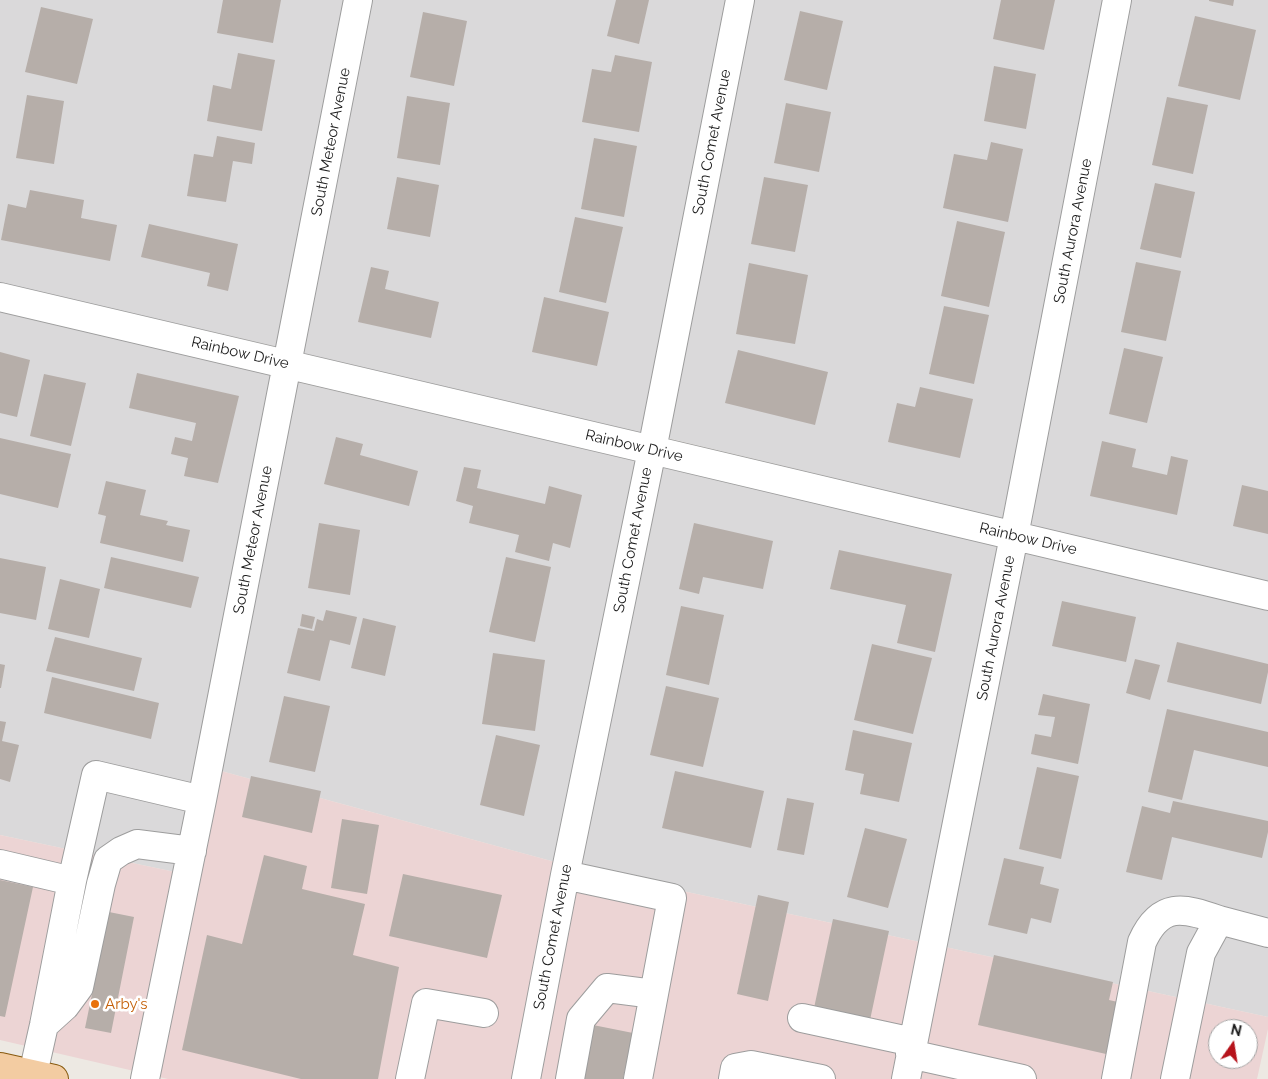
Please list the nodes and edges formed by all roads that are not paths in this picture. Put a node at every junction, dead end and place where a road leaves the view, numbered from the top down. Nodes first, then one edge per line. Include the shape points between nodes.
1 (358, 0) edge
2 (740, 0) edge
3 (1117, 0) edge
4 (0, 297) edge
5 (288, 364) junction
6 (652, 450) junction
7 (1014, 536) junction
8 (1268, 596) edge
9 (202, 800) junction
10 (192, 851) junction
11 (0, 864) edge
12 (73, 875) junction
13 (565, 875) junction
14 (104, 876) junction
15 (1218, 920) junction
16 (1268, 933) edge
17 (654, 994) junction
18 (484, 1013) dead end
19 (802, 1018) dead end
20 (44, 1025) junction
21 (910, 1058) edge
22 (0, 1067) edge
23 (781, 1075) edge
24 (44, 1076) edge
25 (813, 1078) edge
26 (145, 1079) edge
27 (410, 1079) edge
28 (526, 1079) edge
29 (570, 1079) edge
30 (638, 1079) edge
31 (733, 1079) edge
32 (1022, 1079) edge
33 (1116, 1079) edge
34 (1175, 1079) edge

1 - 5 street, South Meteor Avenue
2 - 6 street, South Comet Avenue
3 - 7 street, South Aurora Avenue
4 - 5 street, Rainbow Drive
5 - 6 street, Rainbow Drive
5 - 9 street, South Meteor Avenue
6 - 7 street, Rainbow Drive
6 - 13 street, South Comet Avenue
7 - 8 street, Rainbow Drive
7 - 21 street, South Aurora Avenue
9 - 10 street, South Meteor Avenue
9 - 12 street via 96,775
10 - 14 street via 137,844 108,860
10 - 26 street, South Meteor Avenue
11 - 12 street
12 - 14 street
12 - 20 street
13 - 17 street via 672,898
13 - 28 street, South Comet Avenue
14 - 20 street via 79,987 65,1006
15 - 16 street
15 - 33 street via 1197,912 1178,910 1161,917 1148,930 1142,942
15 - 34 street via 1201,953
17 - 29 street via 607,988 581,1019
17 - 30 street
18 - 27 street via 426,1002
19 - 21 street
20 - 24 street
21 - 32 street
22 - 24 main road
23 - 25 street
23 - 31 street via 751,1065 735,1068

